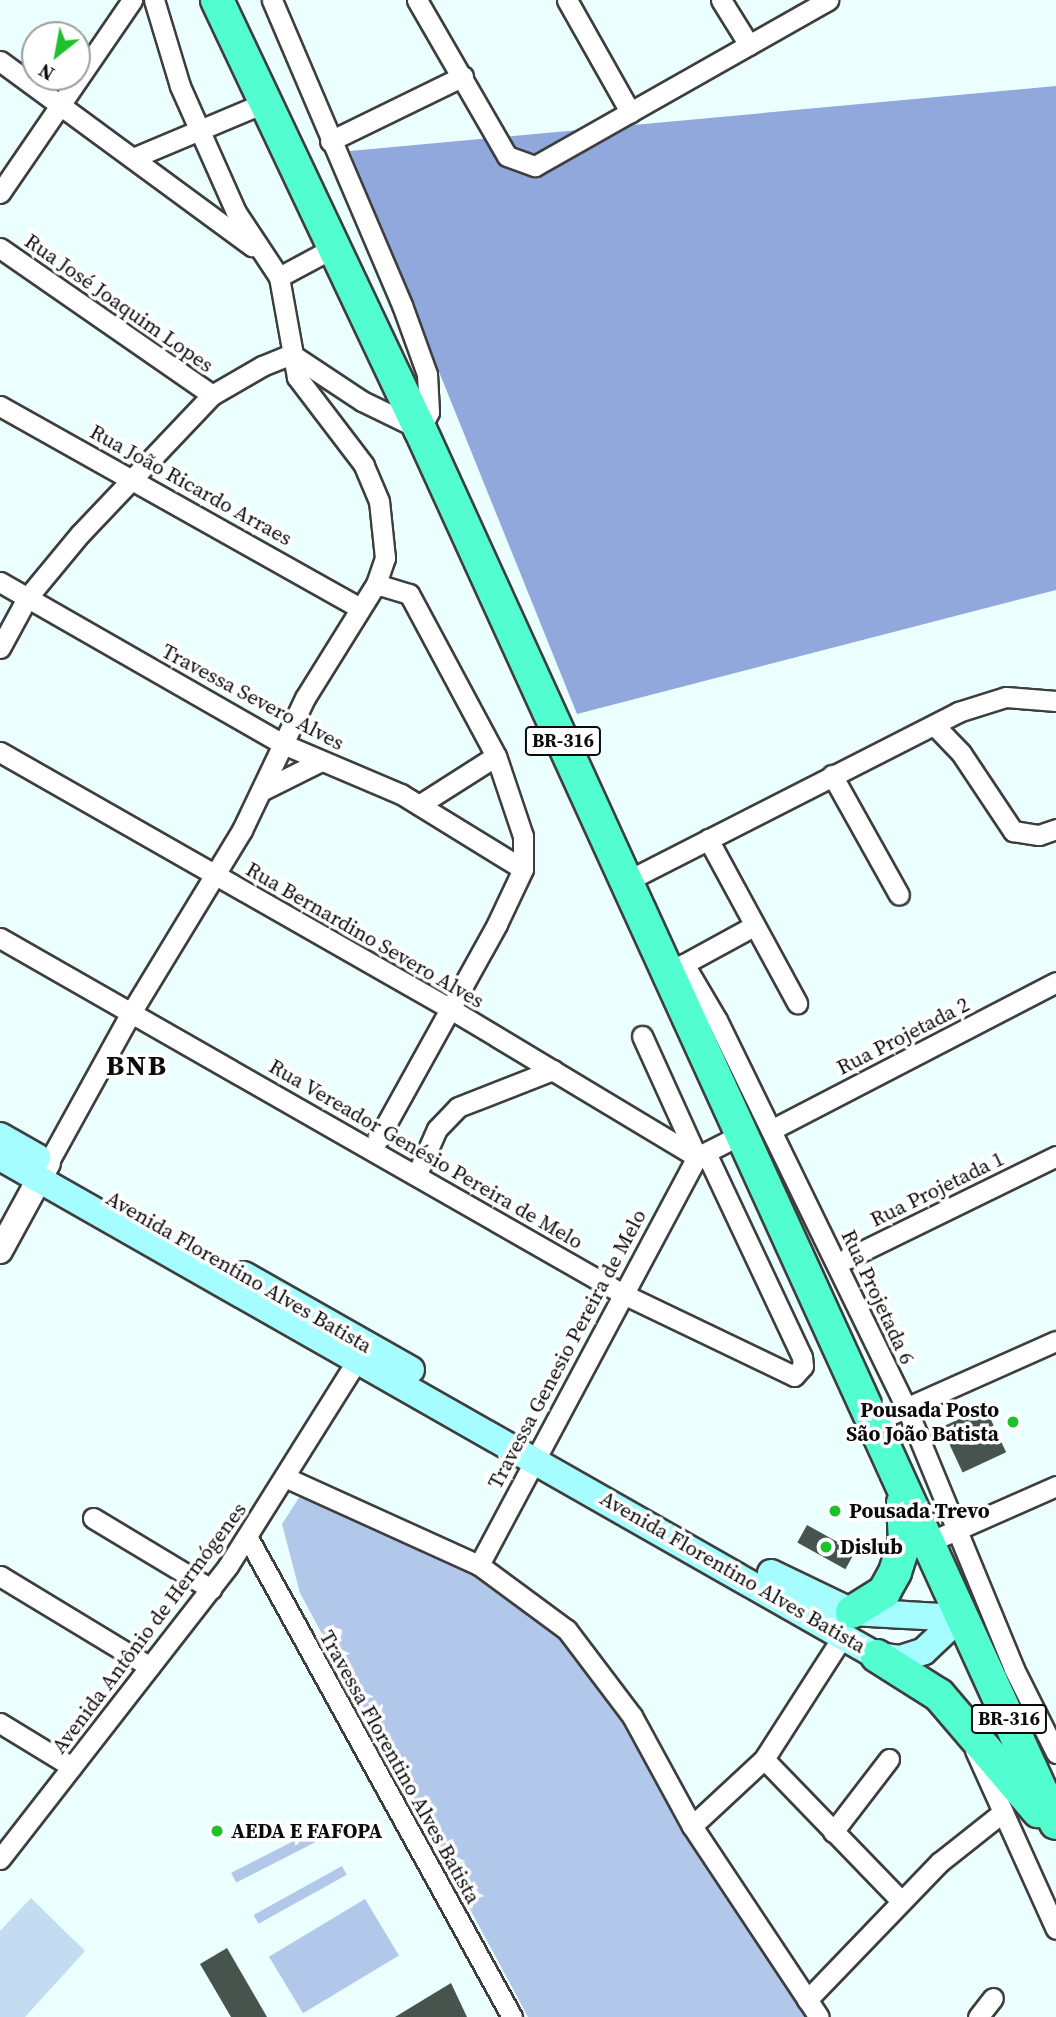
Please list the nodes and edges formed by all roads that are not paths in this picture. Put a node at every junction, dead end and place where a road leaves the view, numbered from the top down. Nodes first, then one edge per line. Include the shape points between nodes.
1 (132, 0) edge
2 (154, 0) edge
3 (217, 0) edge
4 (272, 0) edge
5 (417, 0) edge
6 (567, 0) edge
7 (721, 0) edge
8 (828, 0) edge
9 (749, 45) junction
10 (0, 61) edge
11 (463, 76) junction
12 (264, 103) junction
13 (63, 107) junction
14 (630, 112) junction
15 (200, 130) junction
16 (330, 141) junction
17 (133, 158) junction
18 (0, 193) edge
19 (0, 248) edge
20 (331, 250) junction
21 (264, 254) junction
22 (279, 276) junction
23 (291, 354) junction
24 (212, 395) junction
25 (0, 406) edge
26 (420, 429) junction
27 (131, 479) junction
28 (0, 582) edge
29 (376, 584) junction
30 (27, 598) junction
31 (358, 607) junction
32 (0, 648) edge
33 (1056, 701) edge
34 (935, 726) junction
35 (283, 744) junction
36 (0, 752) edge
37 (496, 756) junction
38 (319, 761) junction
39 (832, 775) junction
40 (261, 791) junction
41 (419, 805) junction
42 (1056, 829) edge
43 (708, 839) junction
44 (523, 869) junction
45 (215, 876) junction
46 (627, 881) junction
47 (899, 895) dead end
48 (752, 927) junction
49 (0, 937) edge
50 (675, 967) junction
51 (1056, 982) edge
52 (797, 1003) dead end
53 (449, 1008) junction
54 (132, 1011) junction
55 (642, 1036) dead end
56 (553, 1070) junction
57 (771, 1130) junction
58 (740, 1135) junction
59 (0, 1136) edge
60 (373, 1148) junction
61 (701, 1155) junction
62 (1056, 1156) edge
63 (0, 1157) edge
64 (420, 1165) junction
65 (43, 1171) junction
66 (0, 1251) edge
67 (838, 1263) junction
68 (621, 1293) junction
69 (1056, 1342) edge
70 (362, 1353) junction
71 (907, 1409) junction
72 (874, 1422) junction
73 (538, 1451) junction
74 (287, 1478) junction
75 (901, 1485) junction
76 (1056, 1486) edge
77 (93, 1518) dead end
78 (956, 1530) junction
79 (248, 1538) junction
80 (927, 1543) junction
81 (479, 1565) junction
82 (0, 1576) edge
83 (211, 1589) junction
84 (959, 1618) junction
85 (848, 1624) junction
86 (877, 1656) junction
87 (150, 1667) junction
88 (960, 1717) junction
89 (0, 1723) edge
90 (1056, 1753) edge
91 (764, 1759) junction
92 (889, 1759) dead end
93 (72, 1767) junction
94 (1003, 1812) junction
95 (1056, 1823) edge
96 (692, 1826) junction
97 (833, 1832) junction
98 (1056, 1832) edge
99 (1, 1857) edge
100 (901, 1902) junction
101 (1056, 1929) edge
102 (993, 1998) dead end
103 (807, 2000) junction
104 (512, 2017) edge
105 (819, 2017) edge
106 (978, 2017) edge

1 - 13 street
2 - 15 street via 180,86
3 - 12 highway, BR-316
4 - 16 street
5 - 11 street
6 - 14 street
7 - 9 street
8 - 9 street
9 - 14 street
10 - 13 street
11 - 14 street via 507,156 522,165 535,166
11 - 16 street
12 - 15 street
12 - 20 highway, BR-316
13 - 17 street
13 - 18 street
15 - 17 street
15 - 21 street via 236,212
16 - 26 street via 427,374 431,398
17 - 21 street
19 - 24 street, Rua José Joaquim Lopes
20 - 22 street
20 - 26 highway, BR-316
21 - 22 street
22 - 23 street
23 - 24 street
23 - 26 street via 362,401
23 - 29 street via 300,383 364,465 379,501 385,558
24 - 27 street
25 - 27 street, Rua João Ricardo Arraes
26 - 46 highway, BR-316
27 - 30 street
27 - 31 street, Rua João Ricardo Arraes
28 - 30 street, Travessa Severo Alves
29 - 31 street
29 - 37 street via 409,594
30 - 32 street
30 - 35 street, Travessa Severo Alves
31 - 35 street
33 - 34 street via 1006,697
34 - 39 street
34 - 42 street via 961,752 1013,831 1039,835
35 - 38 street, Travessa Severo Alves
35 - 40 street
36 - 45 street, Rua Bernardino Severo Alves
37 - 41 street
37 - 44 street via 523,836
38 - 40 street
38 - 41 street, Travessa Severo Alves
39 - 43 street
39 - 47 street
40 - 45 street
41 - 44 street, Travessa Severo Alves
43 - 46 street
43 - 48 street
44 - 53 street
45 - 53 street, Rua Bernardino Severo Alves
45 - 54 street
46 - 50 highway, BR-316
48 - 50 street
48 - 52 street
49 - 54 street, Rua Vereador Genésio Pereira de Melo
50 - 57 street, Rua Projetada 6
50 - 58 highway, BR-316
51 - 57 street, Rua Projetada 2
53 - 56 street, Rua Bernardino Severo Alves
53 - 60 street
54 - 60 street, Rua Vereador Genésio Pereira de Melo
54 - 65 street
55 - 61 street
56 - 61 street, Rua Bernardino Severo Alves
56 - 64 street via 458,1107
57 - 67 street, Rua Projetada 6
58 - 61 street
58 - 72 highway, BR-316
59 - 65 main road, Avenida Florentino Alves Batista
60 - 64 street, Rua Vereador Genésio Pereira de Melo
61 - 68 street, Travessa Genesio Pereira de Melo
61 - 68 street, Rua Vereador Genésio Pereira de Melo via 803,1366 794,1377
62 - 67 street, Rua Projetada 1
63 - 65 main road, Avenida Florentino Alves Batista
64 - 68 street, Rua Vereador Genésio Pereira de Melo
65 - 66 street
65 - 70 main road, Avenida Florentino Alves Batista
67 - 71 street, Rua Projetada 6
68 - 73 street, Travessa Genesio Pereira de Melo
69 - 71 street
70 - 73 main road, Avenida Florentino Alves Batista
70 - 74 street, Avenida Antônio de Hermógenes
71 - 72 street
71 - 78 street, Rua Projetada 6
72 - 75 highway, BR-316
73 - 81 street, Travessa Genesio Pereira de Melo
73 - 85 main road, Avenida Florentino Alves Batista
74 - 79 street, Avenida Antônio de Hermógenes
74 - 81 street
75 - 80 highway, BR-316
75 - 85 highway via 905,1542 895,1572 884,1592
76 - 78 street
77 - 83 street
78 - 80 street
78 - 90 street, Rua Projetada 6
79 - 83 street, Avenida Antônio de Hermógenes
79 - 104 street, Travessa Florentino Alves Batista
80 - 84 highway, BR-316
81 - 96 street via 567,1630 596,1665 632,1716
82 - 87 street
83 - 87 street, Avenida Antônio de Hermógenes
84 - 85 main road, Avenida Florentino Alves Batista
84 - 86 main road, Avenida Florentino Alves Batista via 924,1651 900,1659
84 - 95 highway, BR-316
85 - 86 main road, Avenida Florentino Alves Batista
85 - 91 street
86 - 88 highway via 939,1695
87 - 93 street, Avenida Antônio de Hermógenes
88 - 94 street
88 - 98 highway
89 - 93 street
91 - 96 street
91 - 97 street
92 - 97 street
93 - 99 street, Avenida Antônio de Hermógenes
94 - 100 street
94 - 101 street
96 - 103 street
97 - 100 street
100 - 103 street
102 - 106 street
103 - 105 street

